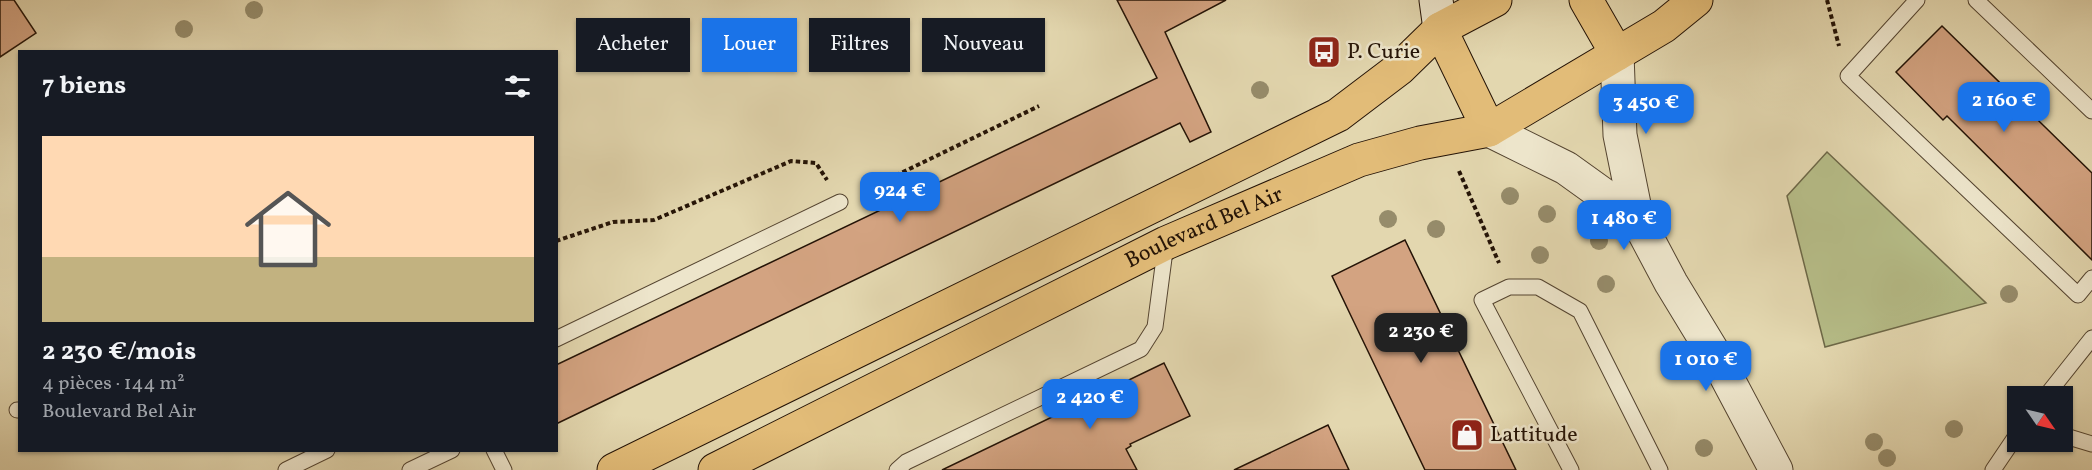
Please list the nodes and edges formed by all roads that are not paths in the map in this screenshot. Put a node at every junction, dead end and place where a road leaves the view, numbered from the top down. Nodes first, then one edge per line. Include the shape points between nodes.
1 (1495, 0) edge
2 (1586, 0) edge
3 (1696, 0) edge
4 (1917, 0) edge
5 (1976, 0) edge
6 (1438, 14) edge
7 (1617, 54) junction
8 (2092, 111) edge
9 (1489, 129) junction
10 (840, 202) road end
11 (1636, 219) junction
12 (1166, 243) junction
13 (2092, 278) edge
14 (558, 338) edge
15 (2092, 339) edge
16 (2054, 386) edge
17 (2073, 438) edge
18 (2092, 444) edge
19 (2007, 449) edge
20 (323, 452) edge
21 (448, 452) edge
22 (495, 452) edge
23 (286, 470) edge
24 (410, 470) edge
25 (504, 470) edge
26 (614, 470) edge
27 (715, 470) edge
28 (897, 470) edge
29 (1571, 470) edge
30 (1660, 470) edge
31 (1776, 470) edge
32 (1993, 470) edge

1 - 6 main road, Boulevard Bel Air
2 - 7 main road
3 - 7 main road, Boulevard Bel Air via 1664,26
4 - 13 lane via 1848,76 2078,294
5 - 8 lane
6 - 9 main road
6 - 26 main road, Boulevard Bel Air via 1400,68 1331,118
7 - 9 main road, Boulevard Bel Air
7 - 11 street via 1620,135
9 - 11 street via 1566,168
9 - 12 main road, Boulevard Bel Air via 1359,160
10 - 14 lane
11 - 31 street
12 - 27 main road, Boulevard Bel Air
12 - 28 lane via 1155,327 1141,349 906,462
15 - 16 lane
17 - 18 lane
19 - 32 lane
20 - 23 lane
21 - 24 lane
22 - 25 lane
29 - 30 lane via 1482,300 1509,287 1538,287 1580,310

